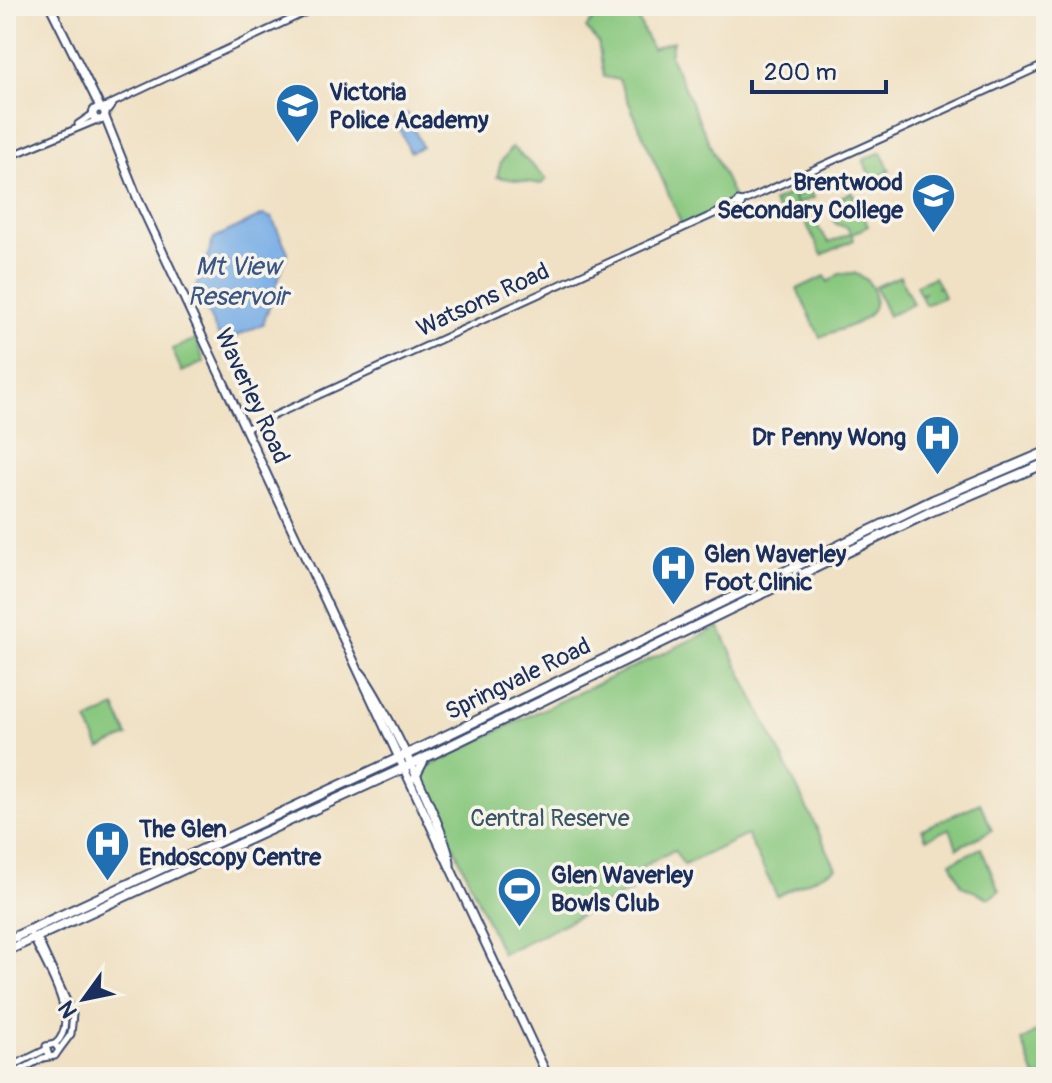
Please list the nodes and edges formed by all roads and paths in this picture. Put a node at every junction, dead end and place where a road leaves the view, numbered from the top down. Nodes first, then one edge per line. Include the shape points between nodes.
1 (50, 6) edge
2 (319, 6) edge
3 (1046, 64) edge
4 (99, 114) junction
5 (6, 158) edge
6 (245, 429) junction
7 (1046, 452) edge
8 (1046, 463) edge
9 (396, 746) junction
10 (416, 750) junction
11 (426, 757) junction
12 (401, 758) junction
13 (387, 764) junction
14 (406, 767) junction
15 (391, 774) junction
16 (412, 779) junction
17 (300, 810) junction
18 (33, 934) junction
19 (6, 941) edge
20 (6, 951) edge
21 (57, 1047) junction
22 (47, 1053) junction
23 (6, 1069) edge
24 (8, 1077) edge
25 (548, 1077) edge

1 - 4 main road, Waverley Road
2 - 4 street via 120,98
3 - 6 street, Watsons Road
4 - 5 street
4 - 6 main road, Waverley Road
6 - 9 main road, Waverley Road
7 - 10 highway, Springvale Road via 933,500
8 - 11 highway, Springvale Road via 930,512
9 - 10 main road
9 - 12 main road, Waverley Road
9 - 13 main road
10 - 12 highway, Springvale Road
11 - 14 highway, Springvale Road
11 - 16 main road
12 - 13 highway, Springvale Road
12 - 14 main road, Waverley Road
13 - 17 highway, Springvale Road
14 - 15 highway, Springvale Road
14 - 16 main road, Waverley Road
15 - 16 main road
15 - 17 highway, Springvale Road
16 - 25 main road, Waverley Road
17 - 18 highway, Springvale Road
18 - 19 highway, Springvale Road
18 - 20 highway, Springvale Road
18 - 21 street via 67,1016
21 - 22 street via 55,1056
21 - 22 street via 49,1043
22 - 23 street
22 - 24 street

